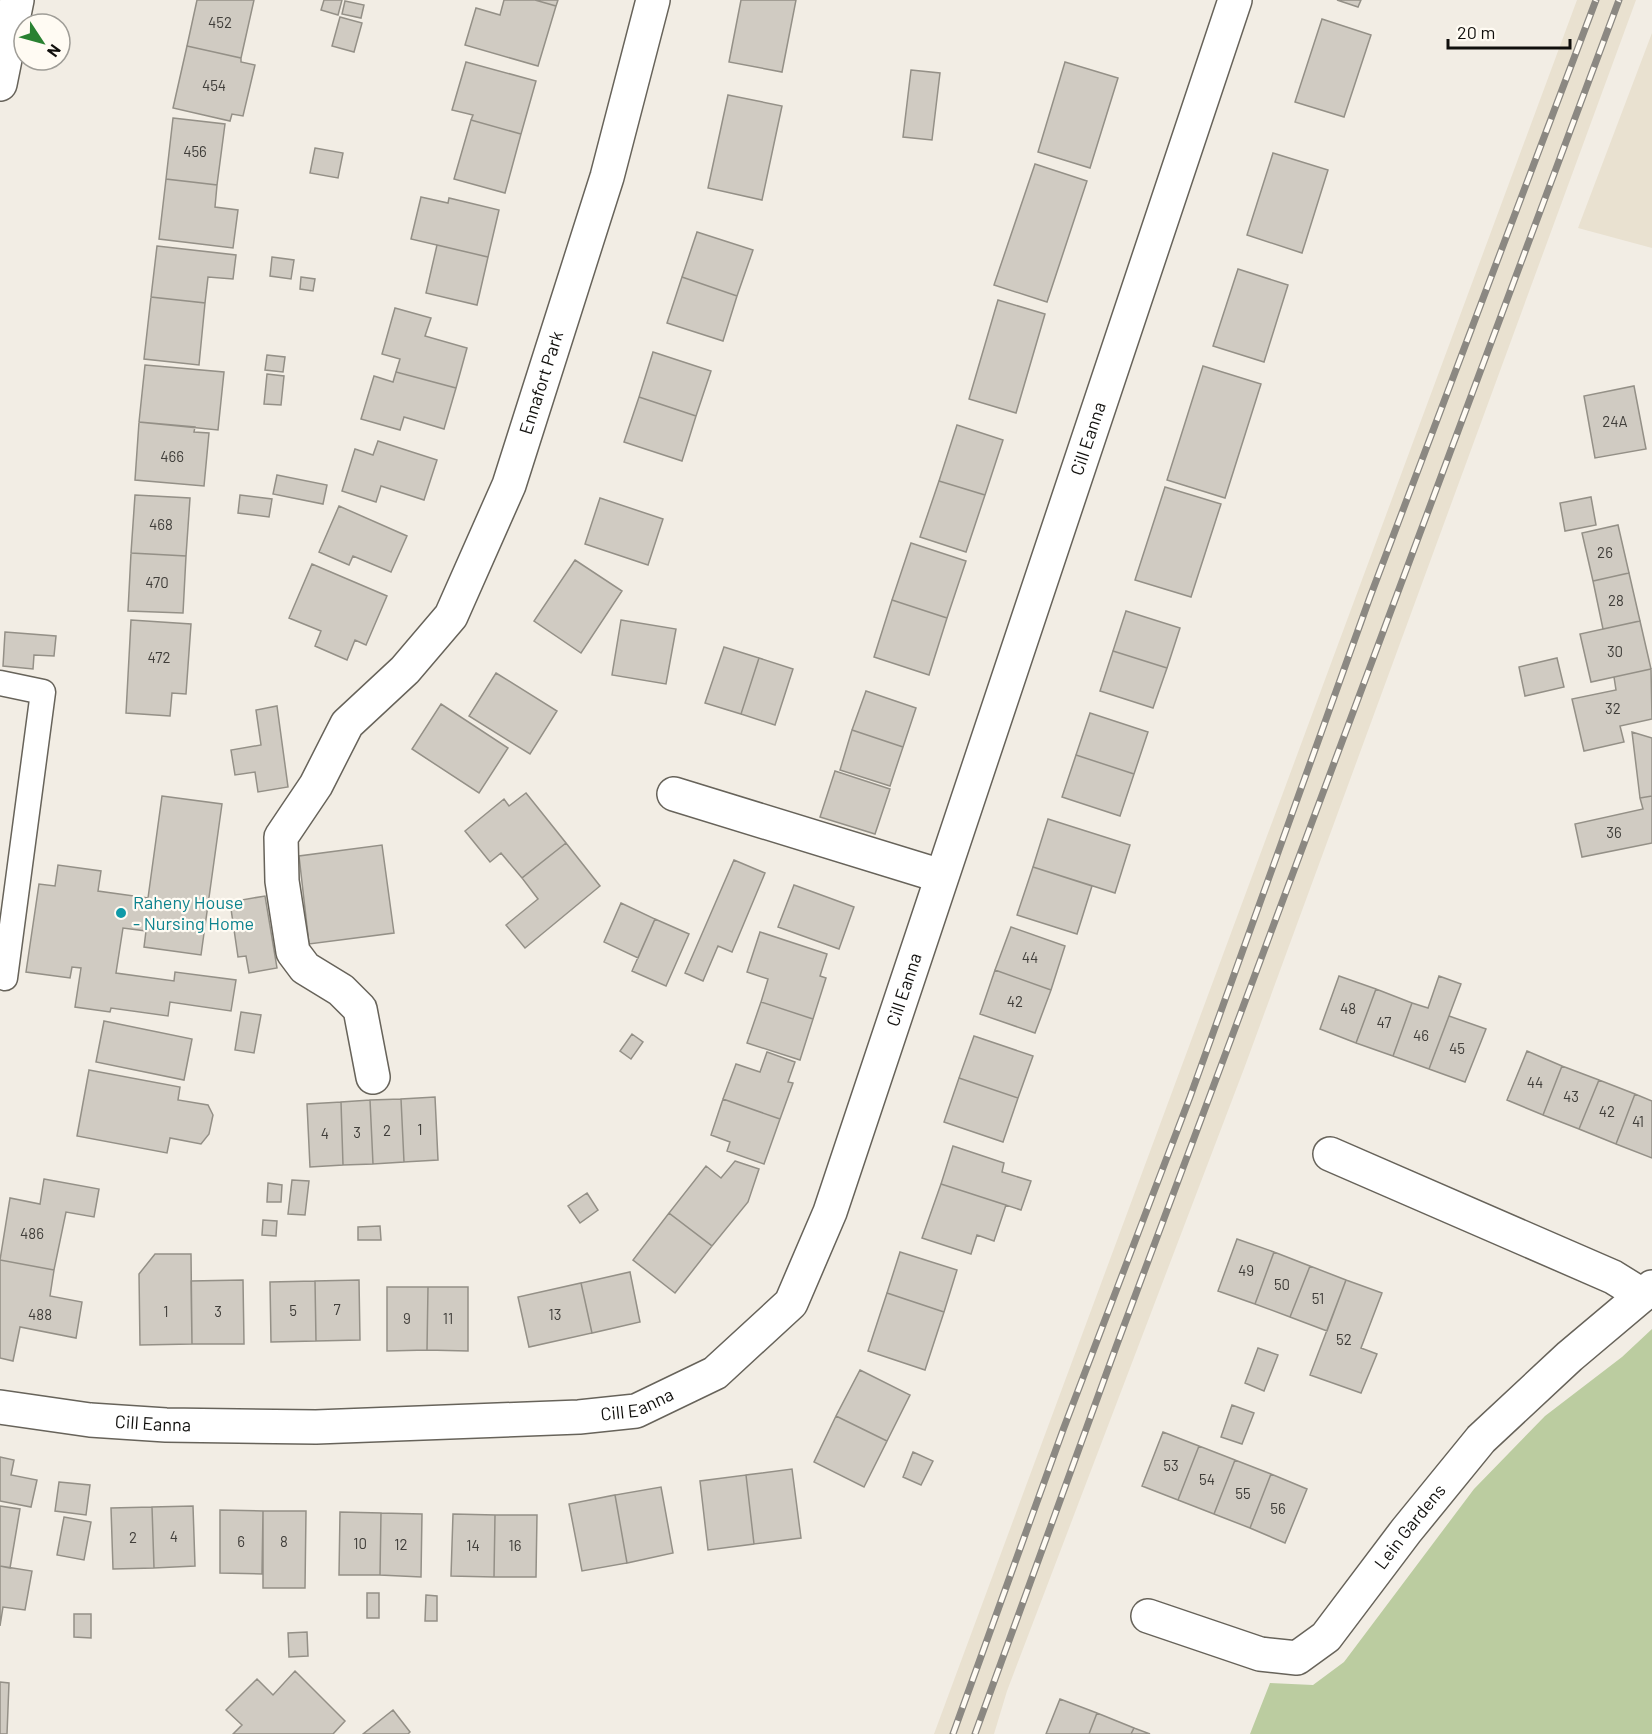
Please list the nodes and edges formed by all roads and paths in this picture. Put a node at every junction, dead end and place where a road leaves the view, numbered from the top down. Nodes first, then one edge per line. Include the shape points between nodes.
1 (17, 0) edge
2 (653, 0) edge
3 (1235, 0) edge
4 (0, 84) edge
5 (0, 683) edge
6 (674, 794) dead end
7 (941, 876) junction
8 (5, 978) dead end
9 (373, 1077) dead end
10 (1330, 1154) dead end
11 (1647, 1291) edge
12 (0, 1407) edge
13 (1149, 1616) dead end

1 - 4 street
2 - 9 street, Ennafort Park via 607,177 509,485 451,616 405,670 347,724 316,785 281,837 282,881 293,952 305,968 341,990 360,1009
3 - 7 street, Cill Eanna
5 - 8 lane via 43,692
6 - 7 street
7 - 12 street, Cill Eanna via 830,1212 791,1304 716,1373 636,1412 579,1417 316,1427 166,1425 90,1420
10 - 11 street, Lein Gardens
11 - 13 street, Lein Gardens via 1481,1439 1326,1637 1297,1658 1260,1654

